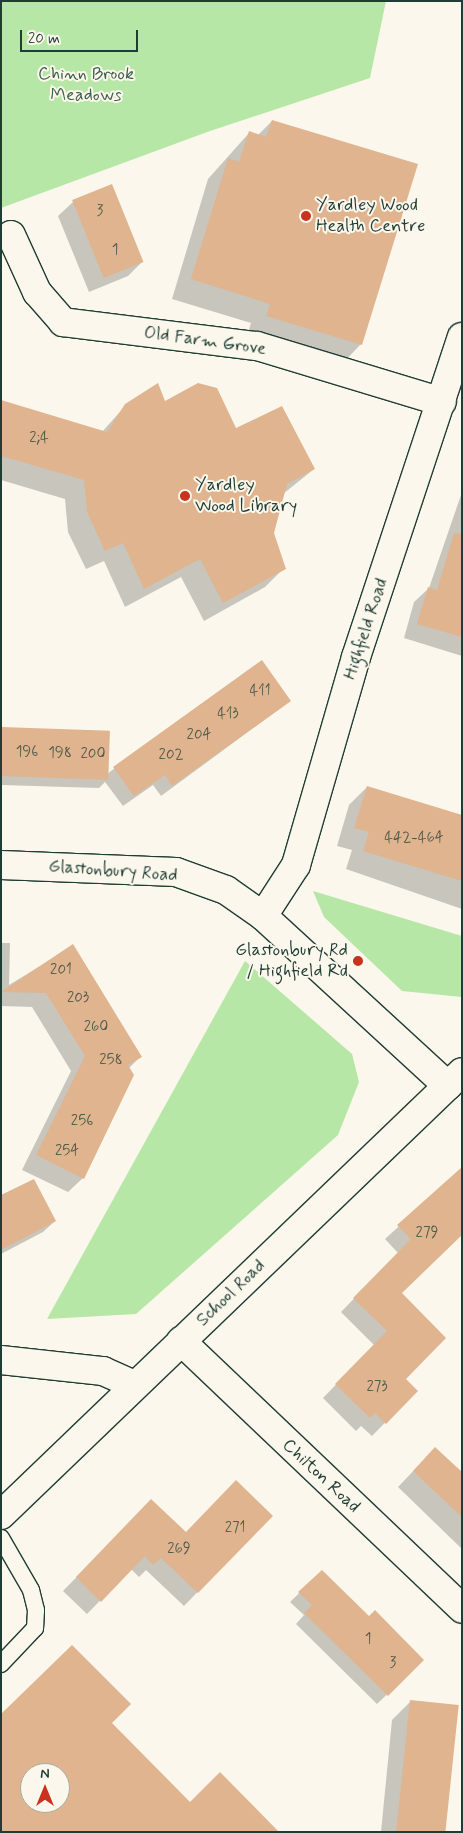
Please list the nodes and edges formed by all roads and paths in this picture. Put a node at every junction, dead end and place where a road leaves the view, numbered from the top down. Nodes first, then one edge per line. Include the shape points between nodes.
1 (11, 235) dead end
2 (462, 337) edge
3 (442, 402) junction
4 (1, 865) edge
5 (263, 916) junction
6 (455, 1079) edge
7 (181, 1341) junction
8 (1, 1360) edge
9 (136, 1385) junction
10 (1, 1515) edge
11 (1, 1538) edge
12 (462, 1609) edge
13 (1, 1664) edge

1 - 3 street, Old Farm Grove via 37,292 63,322 257,346
2 - 3 street, Highfield Road
3 - 5 street, Highfield Road via 356,657 296,865
4 - 5 street, Glastonbury Road via 176,872 226,890
5 - 6 street, Glastonbury Road
6 - 7 street, School Road
7 - 9 street, School Road
7 - 12 street, Chilton Road
8 - 9 street via 103,1370
9 - 10 street, School Road
11 - 13 lane via 31,1590 36,1610 35,1628

